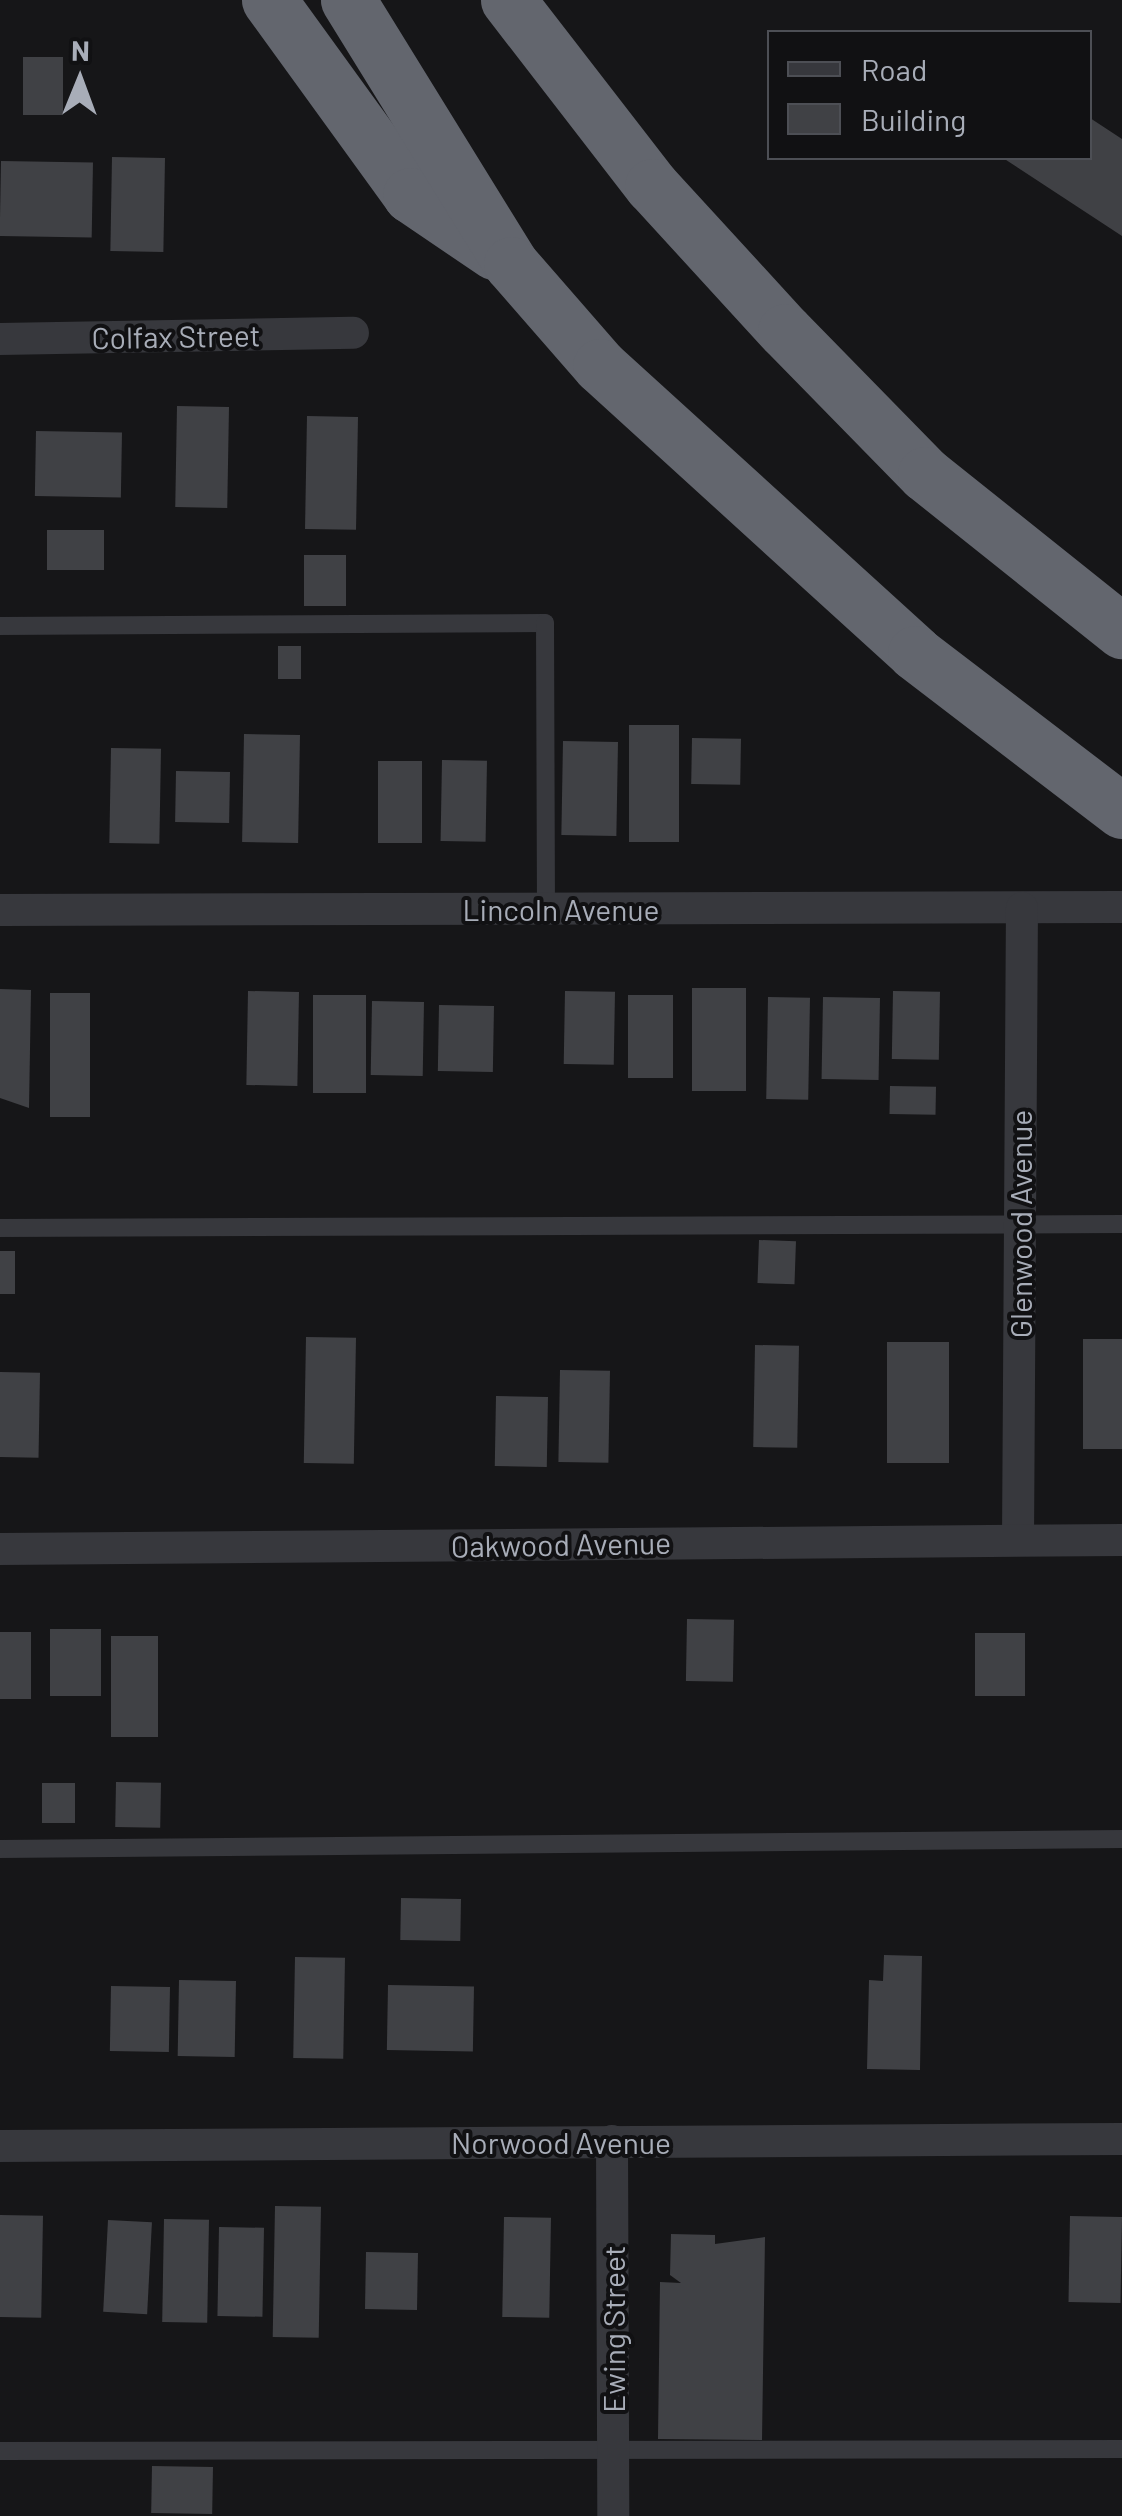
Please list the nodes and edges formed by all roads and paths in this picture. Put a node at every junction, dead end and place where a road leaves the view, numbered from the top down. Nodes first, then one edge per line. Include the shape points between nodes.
1 (269, 0) edge
2 (348, 0) edge
3 (508, 0) edge
4 (511, 264) junction
5 (353, 333) dead end
6 (0, 339) edge
7 (0, 626) edge
8 (1122, 631) edge
9 (1122, 811) edge
10 (1116, 907) edge
11 (1022, 908) junction
12 (546, 909) junction
13 (0, 910) edge
14 (1020, 1224) junction
15 (1122, 1224) edge
16 (0, 1228) edge
17 (1018, 1540) junction
18 (1122, 1540) edge
19 (0, 1550) edge
20 (1122, 1839) edge
21 (0, 1849) edge
22 (1122, 2139) edge
23 (612, 2142) junction
24 (0, 2146) edge
25 (614, 2446) junction
26 (1122, 2449) edge
27 (0, 2451) edge
28 (613, 2516) edge

1 - 4 highway via 410,195
2 - 4 highway
3 - 8 highway via 652,186 785,331 926,474
4 - 9 highway via 746,506 930,665
5 - 6 street, Colfax Street
7 - 12 lane via 546,623
10 - 11 street, Lincoln Avenue
11 - 12 street, Lincoln Avenue
11 - 14 street, Glenwood Avenue
12 - 13 street, Lincoln Avenue
14 - 15 lane
14 - 16 lane
14 - 17 street, Glenwood Avenue
17 - 18 street, Oakwood Avenue
17 - 19 street, Oakwood Avenue
20 - 21 lane
22 - 23 street, Norwood Avenue
23 - 24 street, Norwood Avenue
23 - 25 street, Ewing Street
25 - 26 lane
25 - 27 lane
25 - 28 street, Ewing Street

